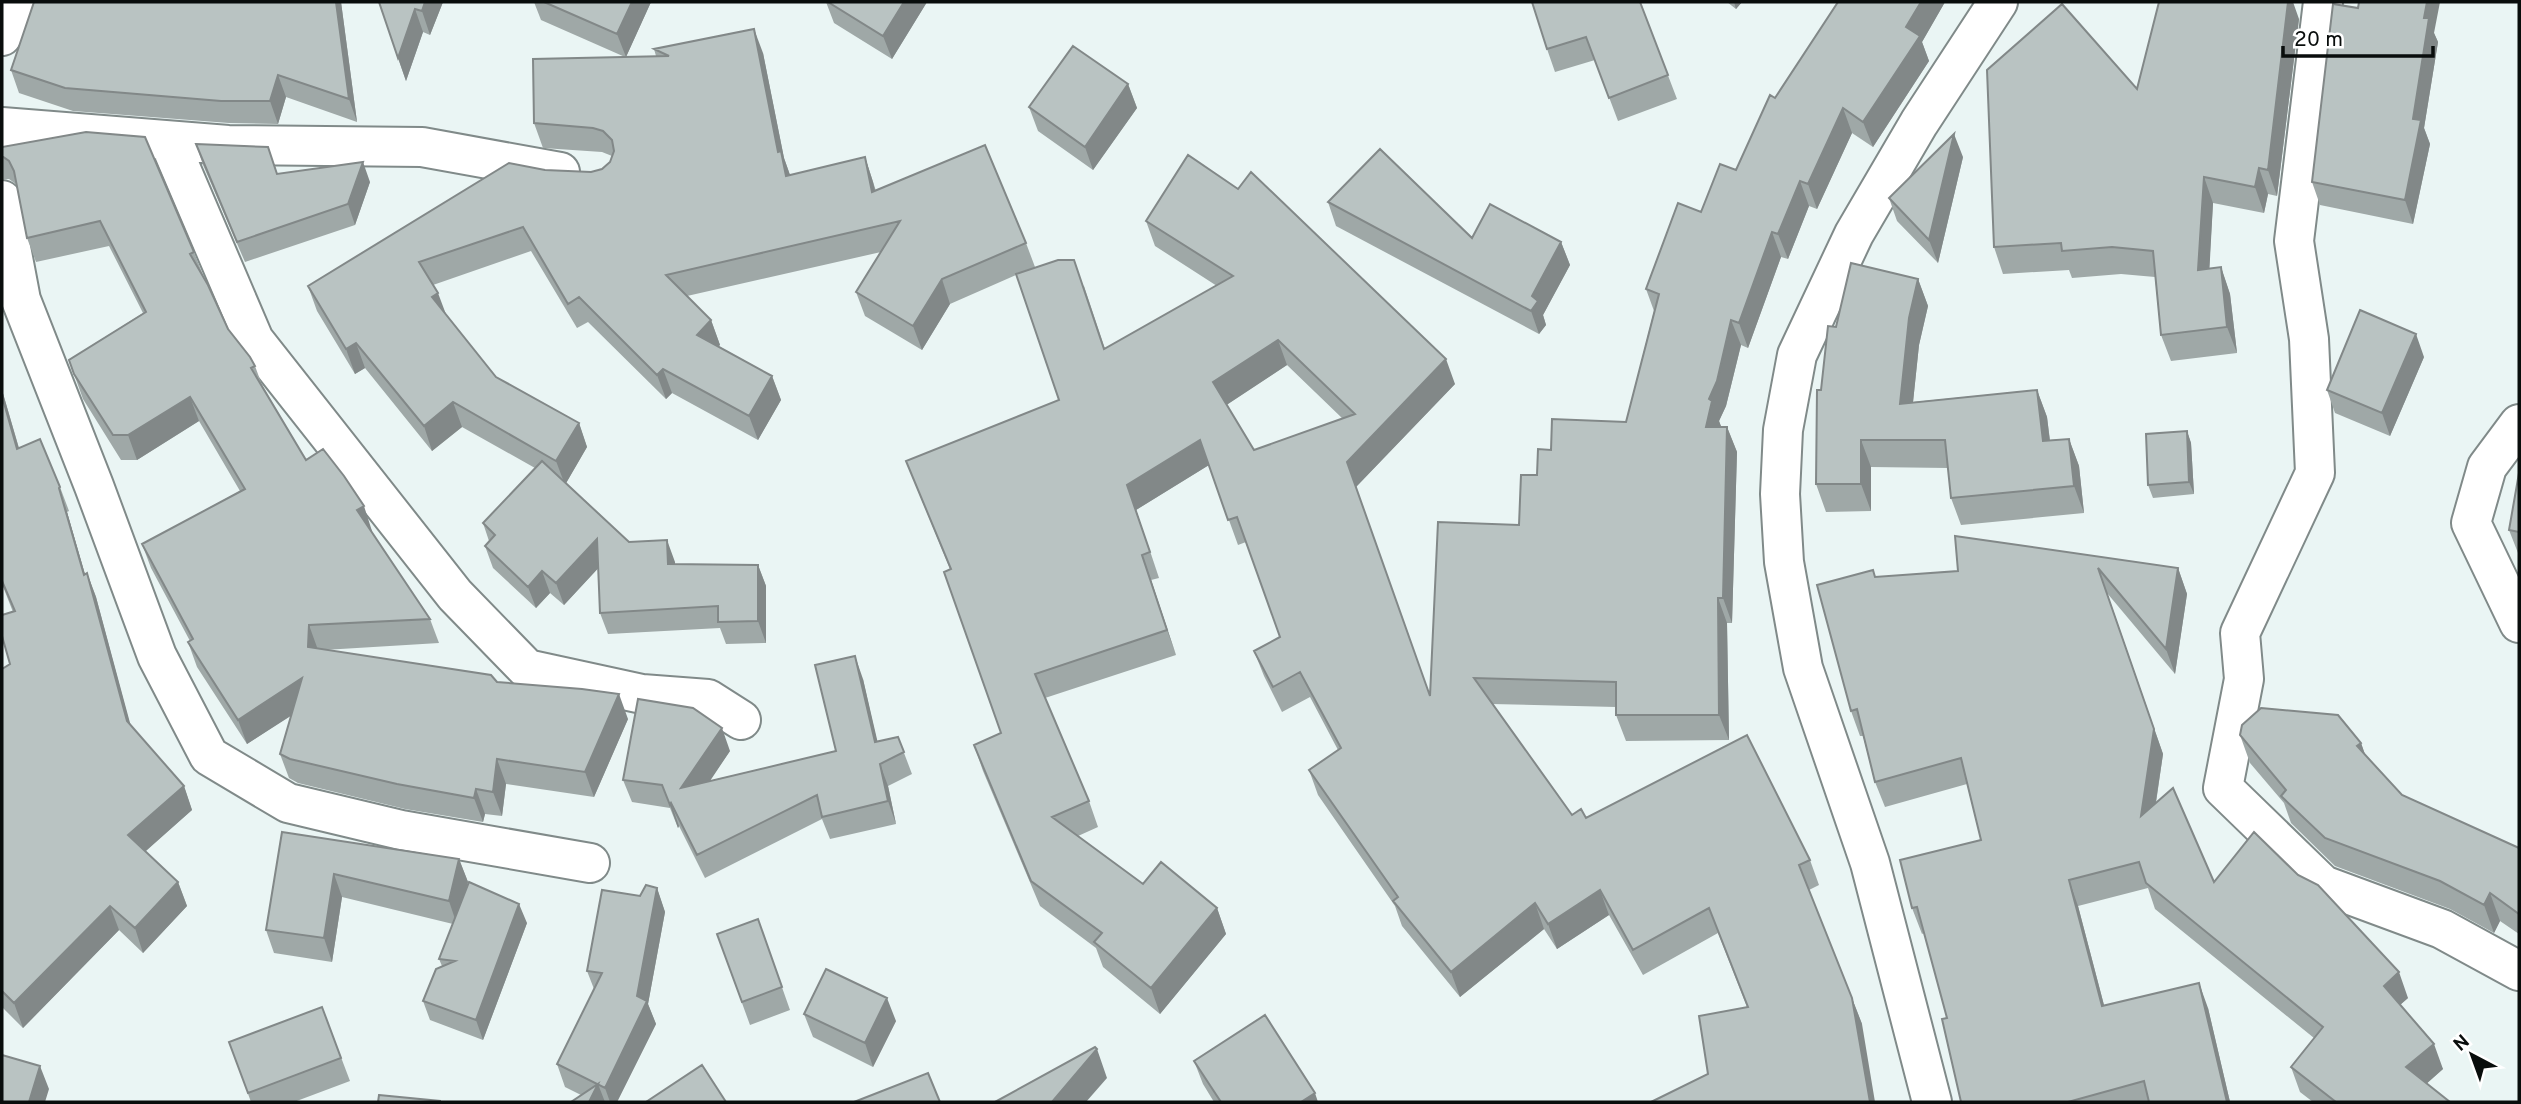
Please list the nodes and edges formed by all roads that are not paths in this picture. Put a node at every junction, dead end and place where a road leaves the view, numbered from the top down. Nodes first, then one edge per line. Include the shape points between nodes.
1 (23, 2) edge
2 (1998, 2) edge
3 (2323, 2) edge
4 (2, 36) edge
5 (2, 127) edge
6 (169, 141) junction
7 (590, 174) edge
8 (2, 200) edge
9 (2519, 424) edge
10 (2519, 623) edge
11 (741, 720) dead end
12 (590, 863) dead end
13 (2519, 971) edge
14 (1932, 1102) edge

1 - 4 street
2 - 14 street via 1854,234 1797,355 1783,430 1784,562 1803,668 1870,863
3 - 13 street via 2294,241 2309,339 2315,473 2240,633 2244,678 2223,788 2323,885 2442,929
5 - 6 street
6 - 7 street via 422,147 555,172
6 - 11 street via 254,340 455,595 527,669 642,694 708,699
8 - 12 street via 21,300 157,656 209,756 288,803 401,830
9 - 10 street via 2487,467 2471,523

